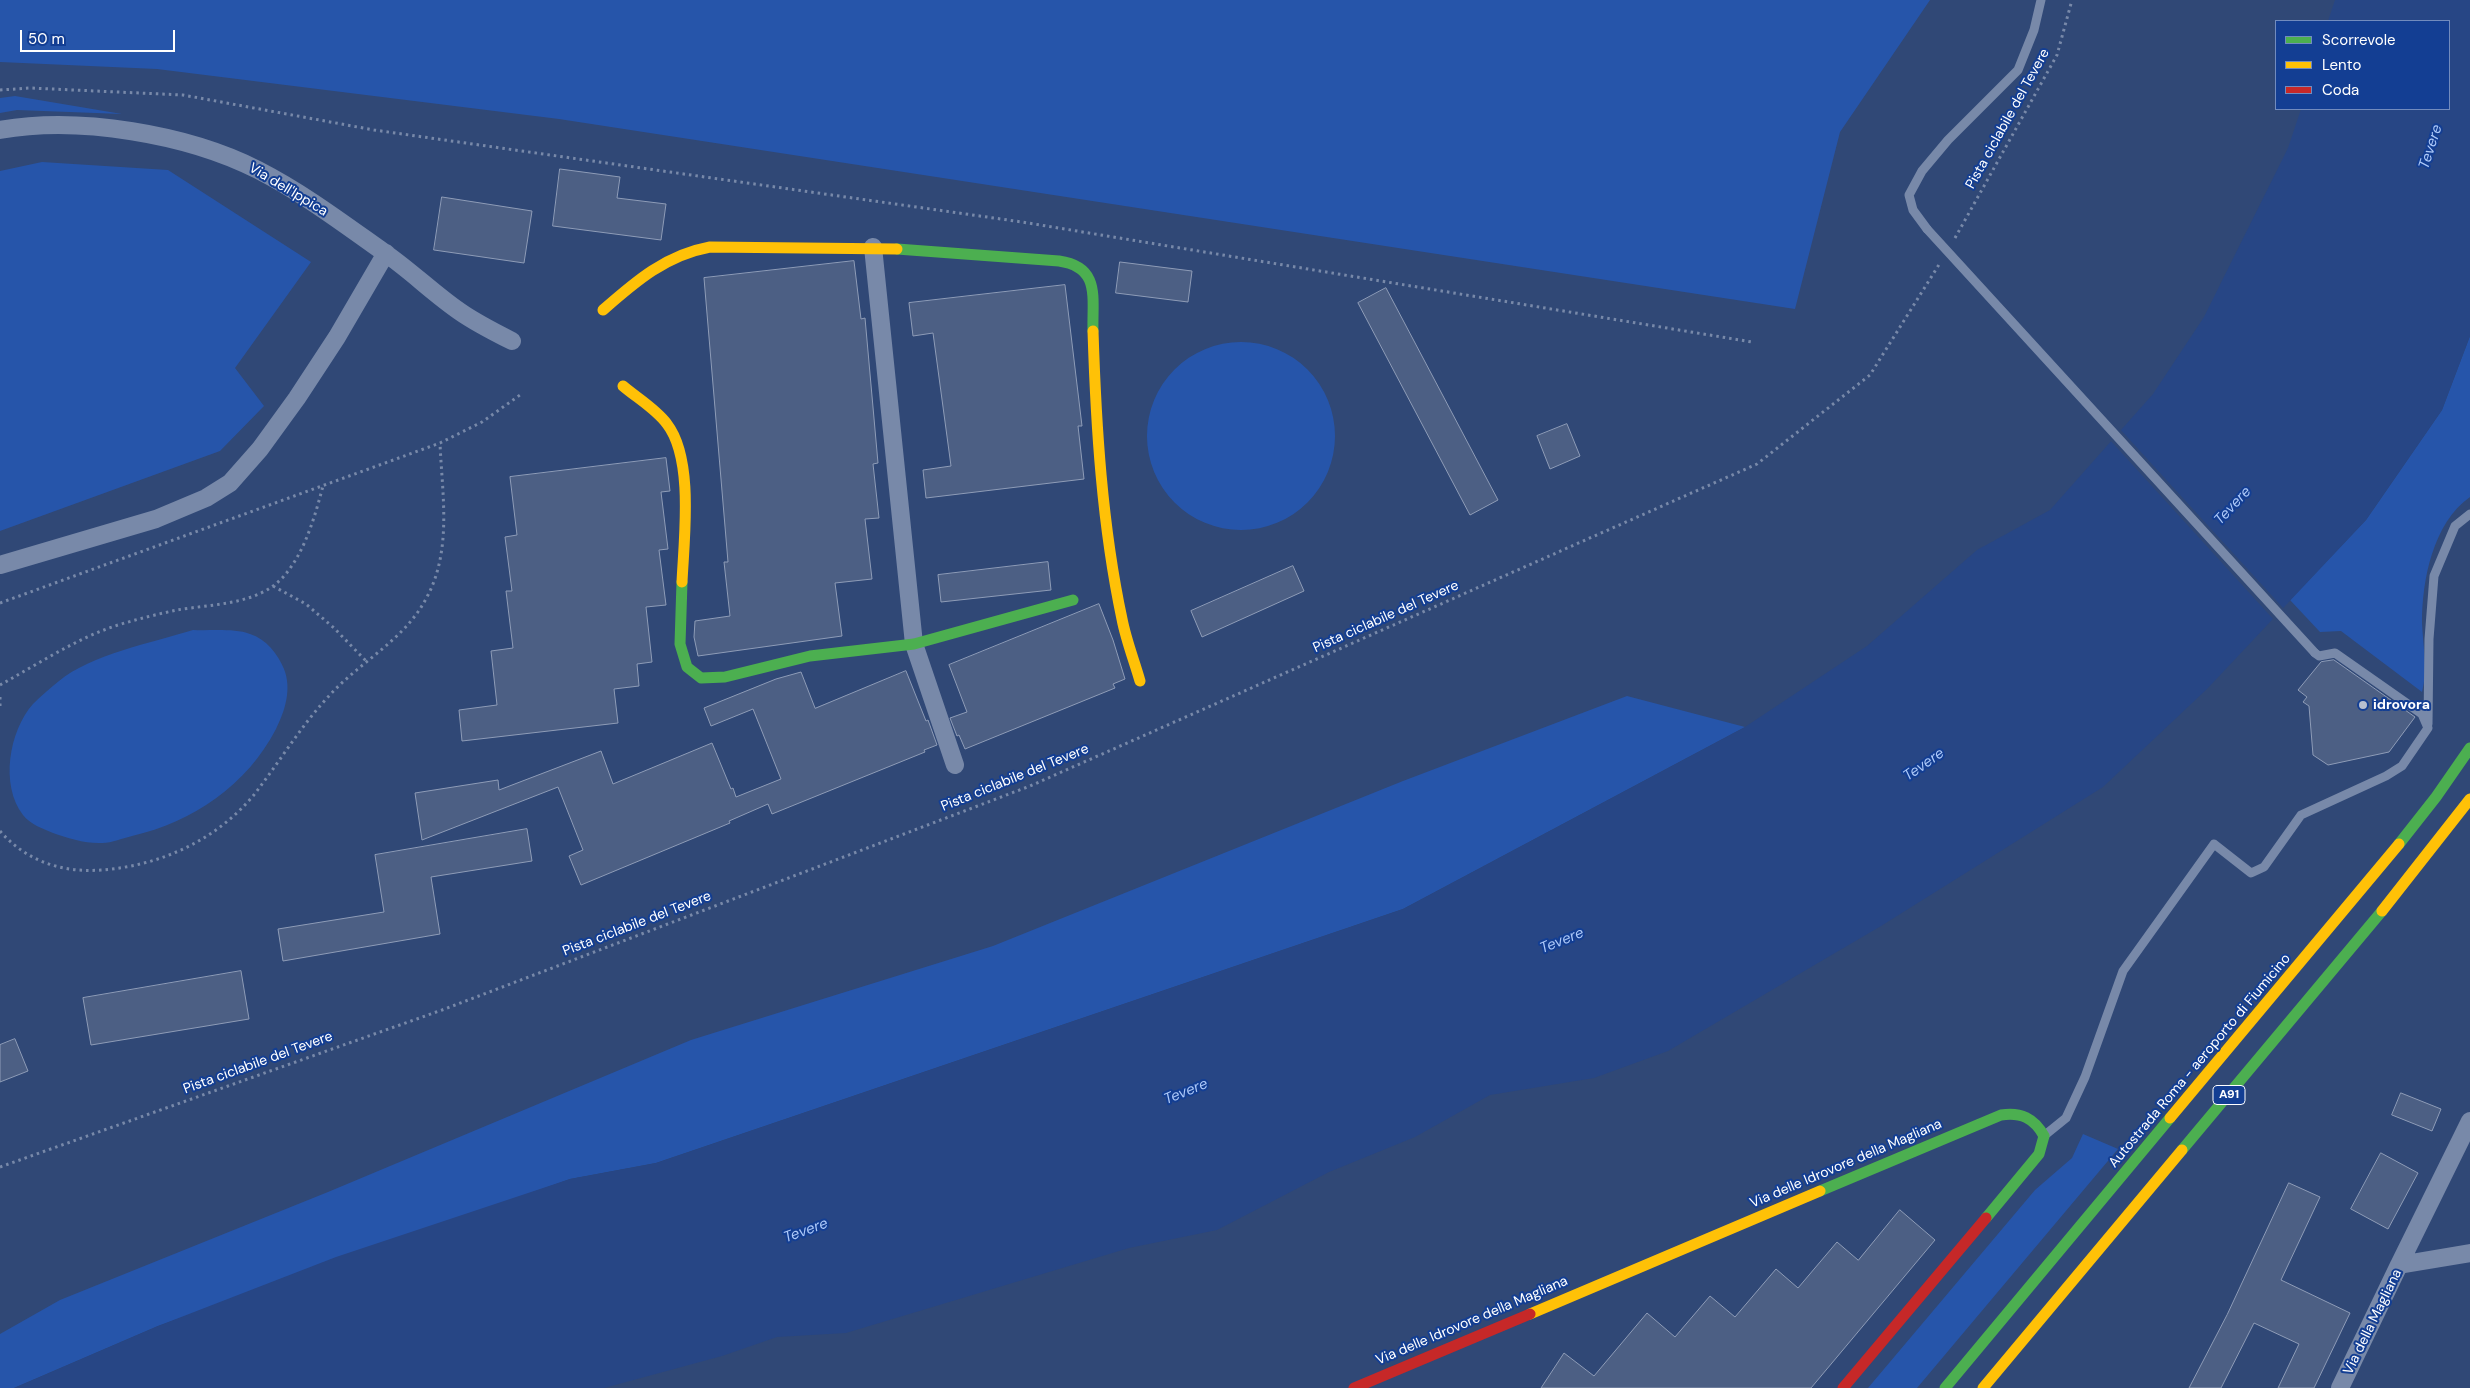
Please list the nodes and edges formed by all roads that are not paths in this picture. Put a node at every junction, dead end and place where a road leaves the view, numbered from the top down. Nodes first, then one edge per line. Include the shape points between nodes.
1 (2041, 0) edge
2 (0, 130) edge
3 (873, 248) junction
4 (386, 253) junction
5 (603, 310) dead end
6 (512, 341) dead end
7 (623, 386) dead end
8 (2470, 514) edge
9 (0, 565) edge
10 (1073, 600) dead end
11 (914, 644) junction
12 (1140, 681) dead end
13 (2428, 728) junction
14 (2470, 748) edge
15 (955, 765) dead end
16 (2470, 799) edge
17 (2470, 1121) edge
18 (2044, 1136) junction
19 (2470, 1253) edge
20 (2399, 1265) junction
21 (1354, 1388) edge
22 (1844, 1388) edge
23 (1945, 1388) edge
24 (1983, 1388) edge
25 (2340, 1388) edge

1 - 13 lane, bridge via 2034,30 2018,70 1948,140 1922,171 1909,195 1912,203 1927,229 2315,653 2319,656 2335,653 2422,714
2 - 4 street, Via dell'Ippica via 42,126 92,128 140,134 193,146 241,162 271,177
3 - 5 main road via 698,248 658,265
3 - 11 street
3 - 12 main road via 1059,261 1078,266 1090,276 1095,402 1110,552 1122,620
4 - 6 street, Via dell'Ippica via 458,310
4 - 9 street via 302,392 230,483 206,498 156,519
7 - 11 main road via 666,422 676,436 681,452 685,503 679,633 689,671 701,678 716,678 796,658
8 - 13 lane via 2455,526 2434,576 2429,639
10 - 11 main road
11 - 15 street
13 - 18 lane via 2402,766 2301,815 2264,867 2251,873 2214,844 2123,971 2085,1078 2066,1118
14 - 23 main road, Autostrada Roma - aeroporto di Fiumicino / A91 via 2387,860
16 - 24 main road, A91 via 2416,872
17 - 20 street
18 - 21 main road, Via delle Idrovore della Magliana via 2027,1115 2019,1112 2001,1115
18 - 22 main road via 2039,1154
19 - 20 street, Via della Magliana
20 - 25 street, Via della Magliana

